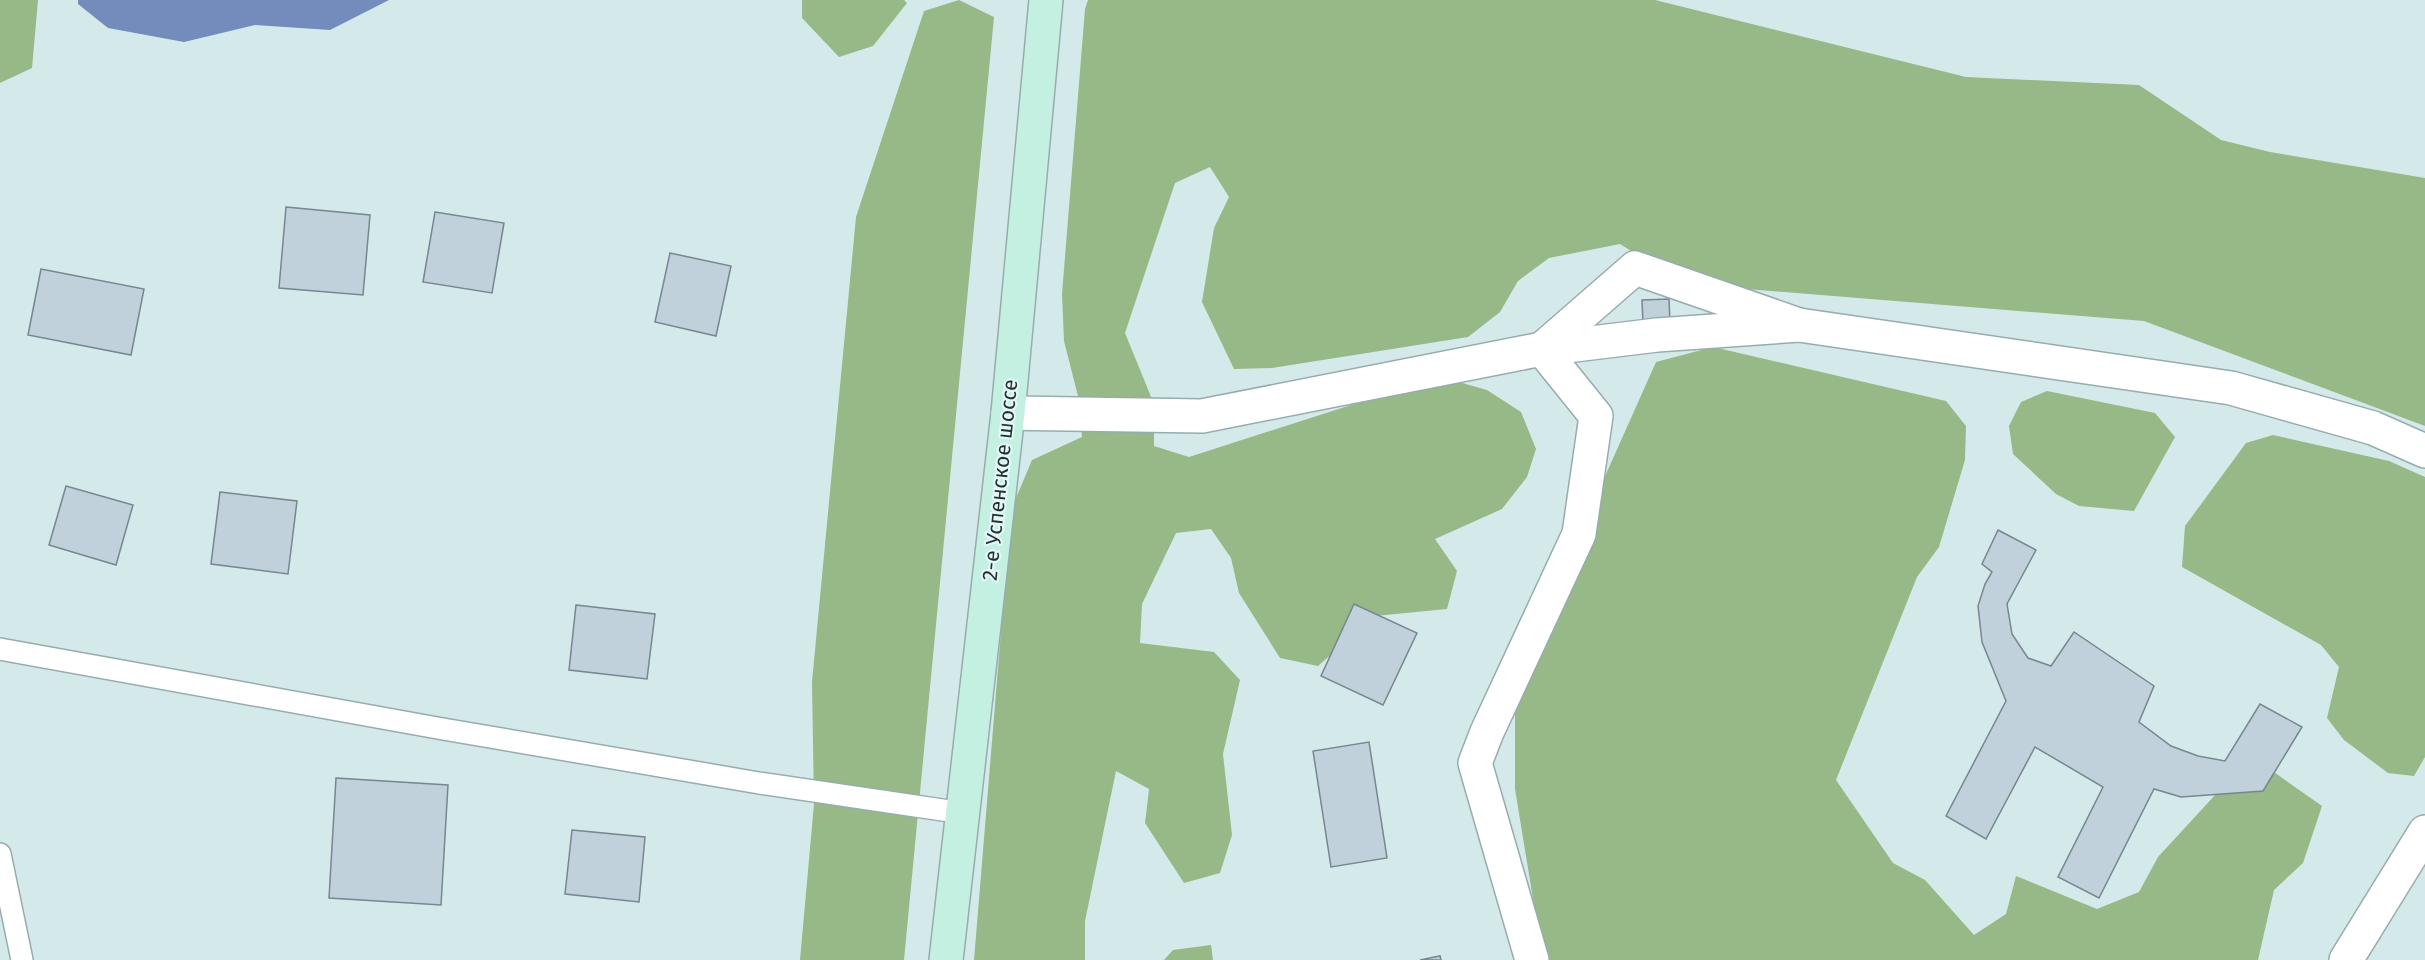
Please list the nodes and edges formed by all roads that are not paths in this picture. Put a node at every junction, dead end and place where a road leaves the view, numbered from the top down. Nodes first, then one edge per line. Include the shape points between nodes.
1 (1047, 0) edge
2 (1799, 325) junction
3 (1542, 349) junction
4 (1008, 413) junction
5 (2425, 451) edge
6 (0, 649) edge
7 (963, 813) junction
8 (2425, 832) edge
9 (0, 854) edge
10 (22, 960) edge
11 (946, 960) edge
12 (1532, 960) edge
13 (2346, 960) edge

1 - 4 main road, 2-е Успенское шоссе
2 - 3 street via 1657,334
2 - 3 street via 1635,268
2 - 5 street via 2231,388 2373,428
3 - 4 street via 1202,416
3 - 12 street via 1596,416 1579,534 1475,763
4 - 7 main road, 2-е Успенское шоссе
6 - 7 lane via 759,783
7 - 11 main road, 2-е Успенское шоссе
8 - 13 street
9 - 10 lane

